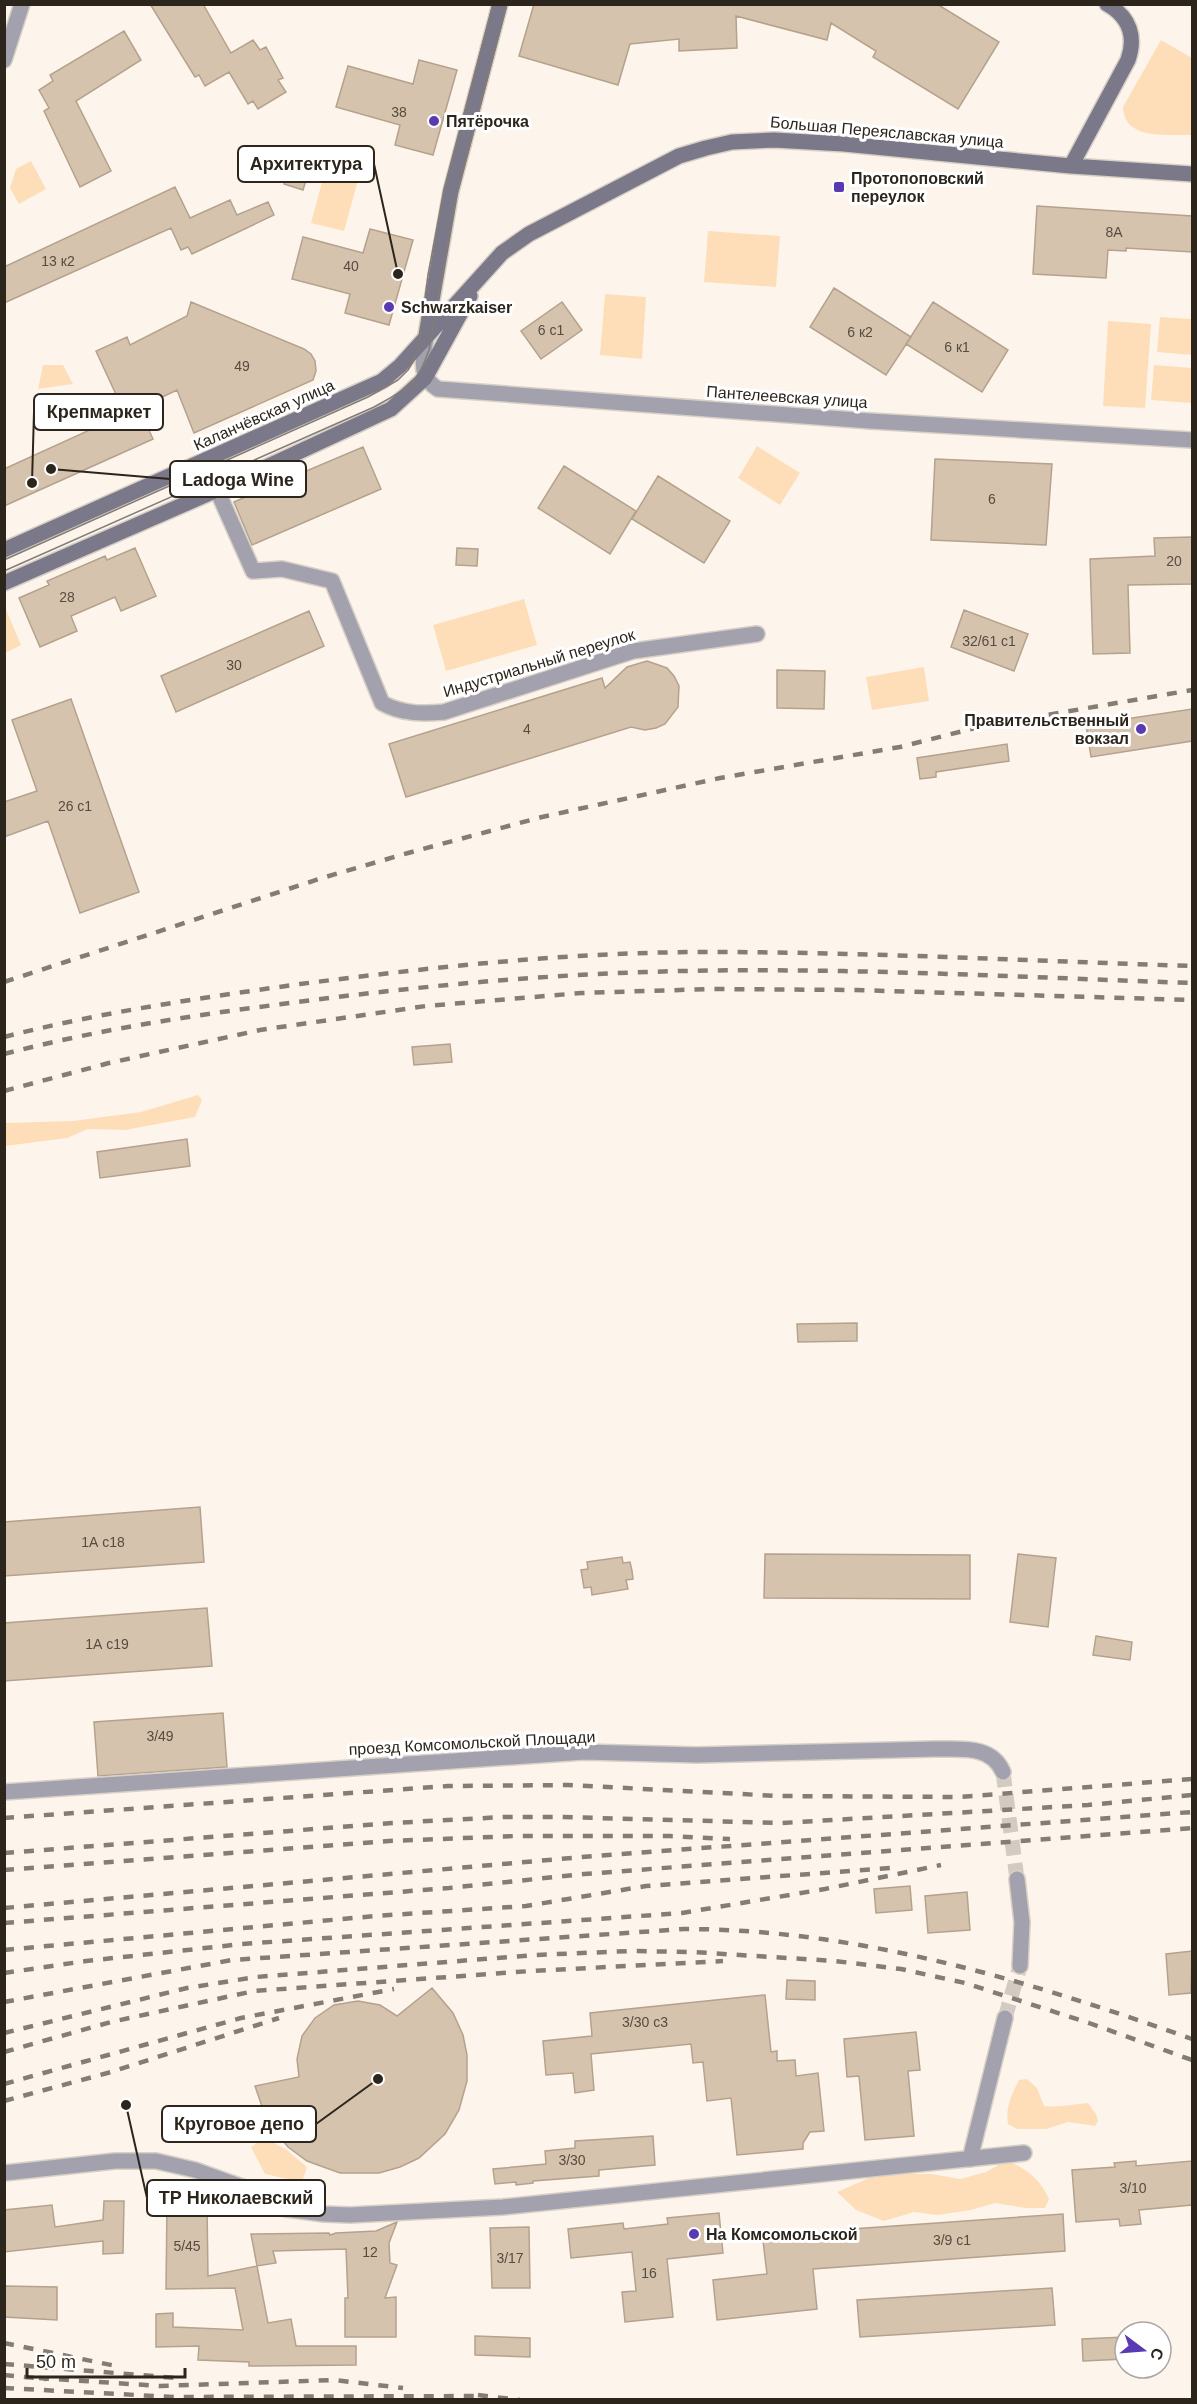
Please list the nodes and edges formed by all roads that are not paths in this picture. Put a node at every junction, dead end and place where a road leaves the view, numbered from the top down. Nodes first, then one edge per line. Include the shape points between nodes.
1 (22, 4) edge
2 (500, 4) edge
3 (1107, 4) edge
4 (4, 60) edge
5 (1071, 166) junction
6 (1192, 174) edge
7 (480, 276) junction
8 (426, 337) junction
9 (425, 378) junction
10 (1192, 440) edge
11 (217, 490) junction
12 (4, 550) edge
13 (4, 583) edge
14 (757, 634) dead end
15 (1003, 1772) tunnel mouth
16 (4, 1792) edge
17 (1017, 1879) tunnel mouth
18 (1020, 1966) tunnel mouth
19 (1005, 2018) tunnel mouth
20 (1024, 2153) dead end
21 (969, 2159) junction
22 (4, 2174) edge

1 - 4 street
2 - 8 main road via 451,191
3 - 5 main road via 1126,19 1133,47
5 - 6 main road, Большая Переяславская улица
5 - 7 main road, Большая Переяславская улица via 844,144 732,142 679,156 529,234 502,253
7 - 8 main road, Большая Переяславская улица
7 - 9 main road
8 - 9 street via 422,370
8 - 12 main road, Каланчёвская улица via 382,381
9 - 10 street, Пантелеевская улица via 438,389
9 - 11 main road via 391,409
11 - 13 main road
11 - 14 street, Индустриальный переулок via 253,571 282,569 332,581 382,703 396,711 444,711 633,651
15 - 16 street, проезд Комсомольской Площади via 987,1752 969,1750 697,1755 584,1752
17 - 18 street via 1022,1922
19 - 21 street
20 - 21 street
21 - 22 street via 503,2207 350,2215 286,2209 245,2188 195,2170 156,2162 115,2161

